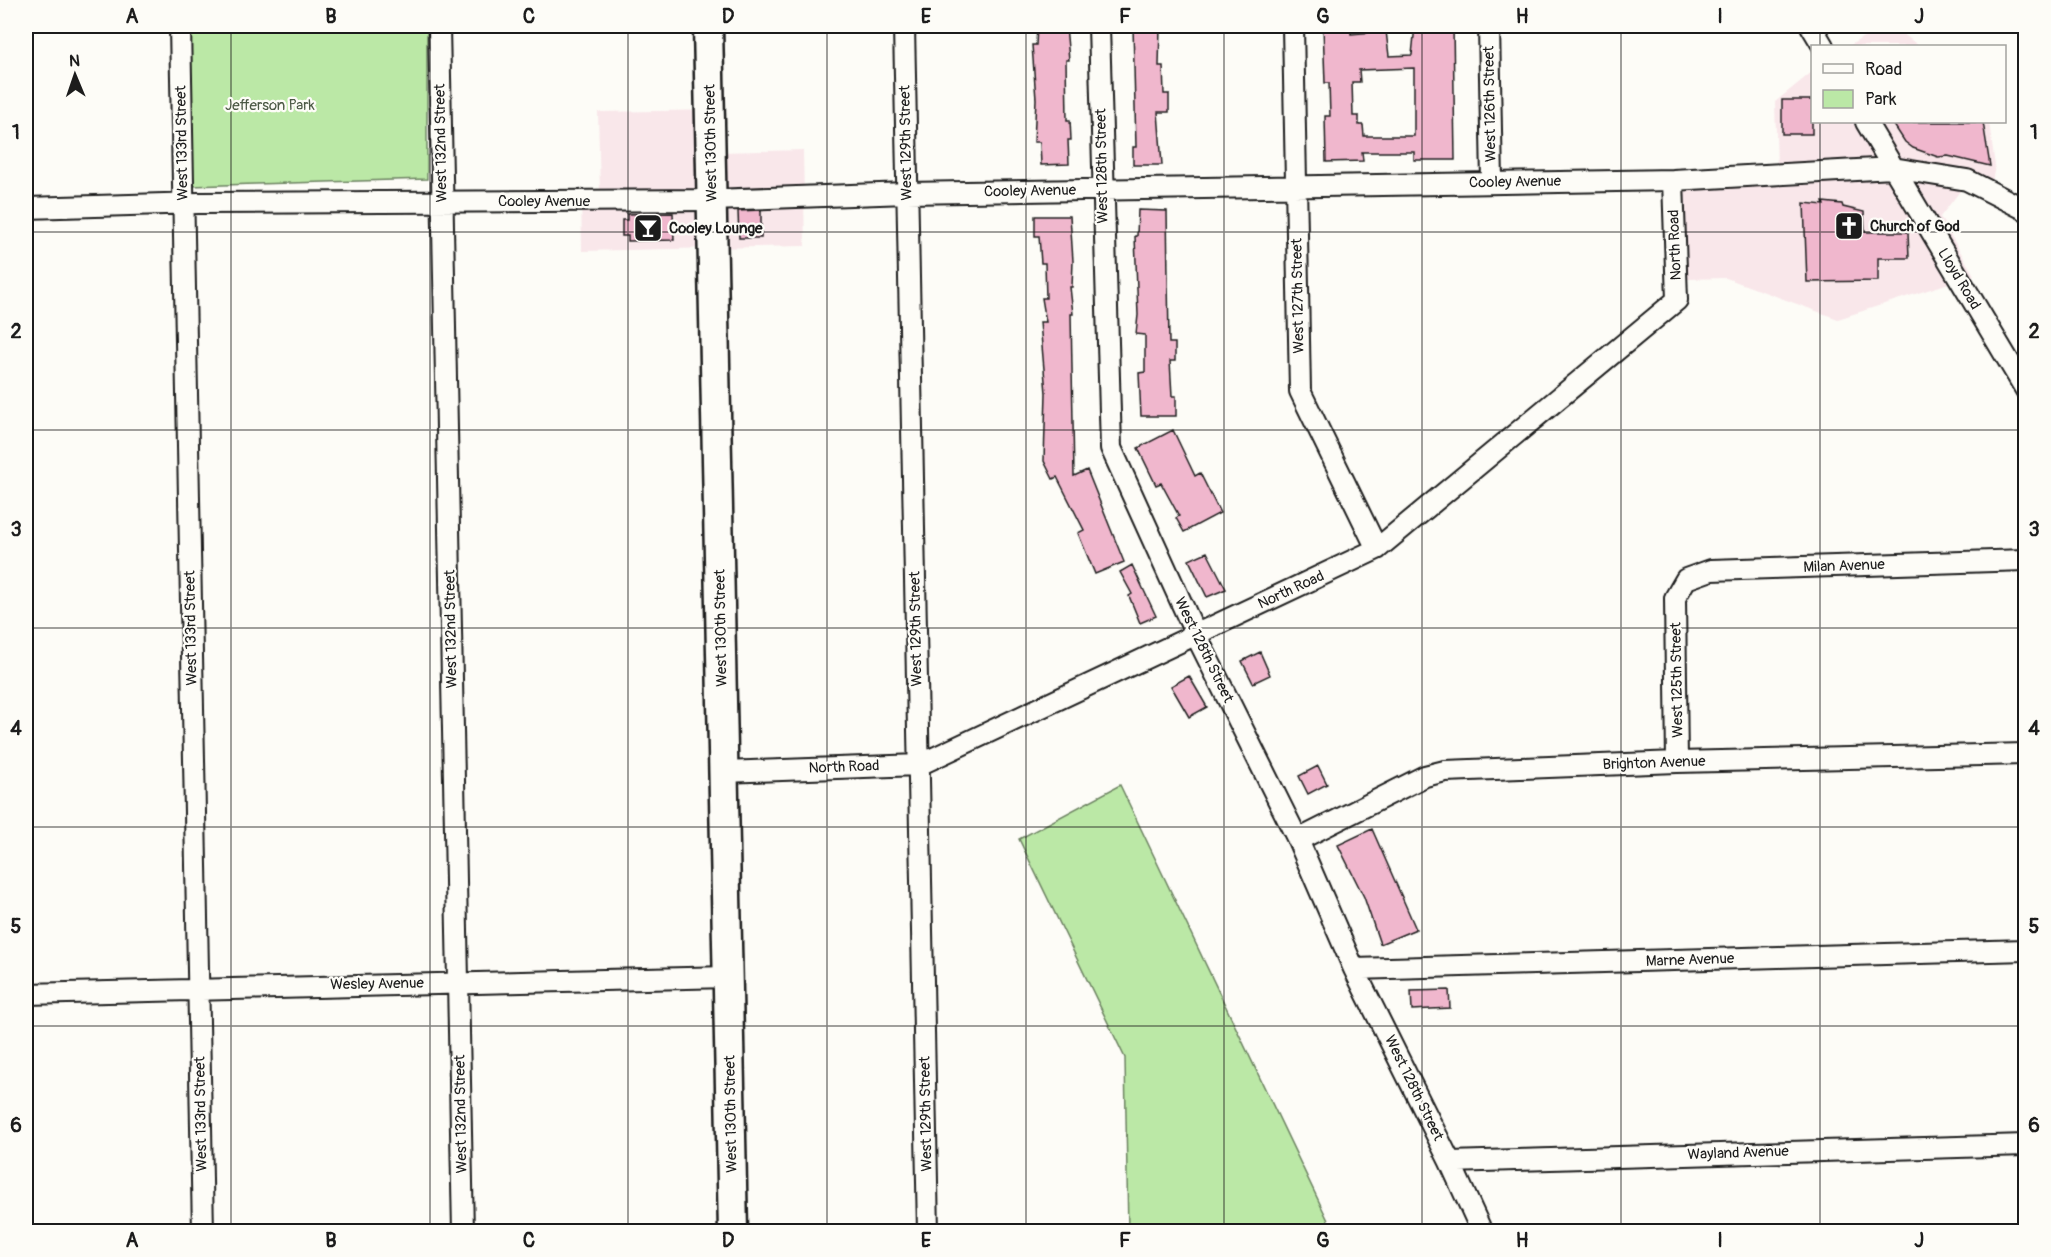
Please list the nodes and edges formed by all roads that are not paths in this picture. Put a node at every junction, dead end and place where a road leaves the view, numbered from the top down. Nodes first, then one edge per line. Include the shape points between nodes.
1 (180, 26) edge
2 (439, 26) edge
3 (708, 26) edge
4 (904, 26) edge
5 (1099, 26) edge
6 (1293, 26) edge
7 (1489, 26) edge
8 (1811, 26) edge
9 (1822, 45) edge
10 (1867, 123) edge
11 (1893, 168) junction
12 (1673, 180) junction
13 (1492, 182) junction
14 (1296, 187) junction
15 (1102, 190) junction
16 (907, 193) junction
17 (712, 200) junction
18 (443, 201) junction
19 (183, 204) junction
20 (26, 208) edge
21 (2025, 210) edge
22 (2025, 390) edge
23 (1377, 549) junction
24 (2025, 560) edge
25 (1675, 598) joint
26 (1196, 635) junction
27 (2025, 754) edge
28 (1677, 762) junction
29 (919, 765) junction
30 (724, 772) junction
31 (1298, 840) junction
32 (2025, 951) edge
33 (1354, 969) junction
34 (728, 977) junction
35 (458, 983) junction
36 (199, 988) junction
37 (26, 994) edge
38 (2025, 1145) edge
39 (1450, 1162) junction
40 (203, 1232) edge
41 (464, 1232) edge
42 (733, 1232) edge
43 (928, 1232) edge
44 (1482, 1232) edge

1 - 19 street, West 133rd Street
2 - 18 street, West 132nd Street
3 - 17 main road, West 130th Street
4 - 16 street, West 129th Street
5 - 15 street, West 128th Street
6 - 14 street, West 127th Street
7 - 13 street, West 126th Street
8 - 9 street
10 - 11 street
11 - 12 street, Cooley Avenue
11 - 21 street, Cooley Avenue via 1967,180
11 - 22 street, Lloyd Road
12 - 13 street, Cooley Avenue
12 - 23 street, North Road via 1677,300
13 - 14 street, Cooley Avenue
14 - 15 street, Cooley Avenue
14 - 23 street, West 127th Street via 1300,391
15 - 16 street, Cooley Avenue
15 - 26 street, West 128th Street via 1111,448
16 - 17 street, Cooley Avenue
16 - 29 street, West 129th Street
17 - 18 street, Cooley Avenue
17 - 30 main road, West 130th Street
18 - 19 street, Cooley Avenue
18 - 35 street, West 132nd Street
19 - 20 street, Cooley Avenue
19 - 36 street, West 133rd Street
23 - 26 street, North Road
24 - 25 street, Milan Avenue via 1711,570 1686,579
25 - 28 street, West 125th Street
26 - 29 street, North Road
26 - 31 street, West 128th Street
27 - 28 street, Brighton Avenue
28 - 31 street, Brighton Avenue via 1445,771 1425,776
29 - 30 street, North Road
29 - 43 street, West 129th Street
30 - 34 main road, West 130th Street
31 - 33 street, West 128th Street
32 - 33 street, Marne Avenue
33 - 39 street, West 128th Street
34 - 35 street, Wesley Avenue
34 - 42 main road, West 130th Street
35 - 36 street, Wesley Avenue
35 - 41 street, West 132nd Street
36 - 37 street, Wesley Avenue
36 - 40 street, West 133rd Street
38 - 39 street, Wayland Avenue
39 - 44 street, West 128th Street

